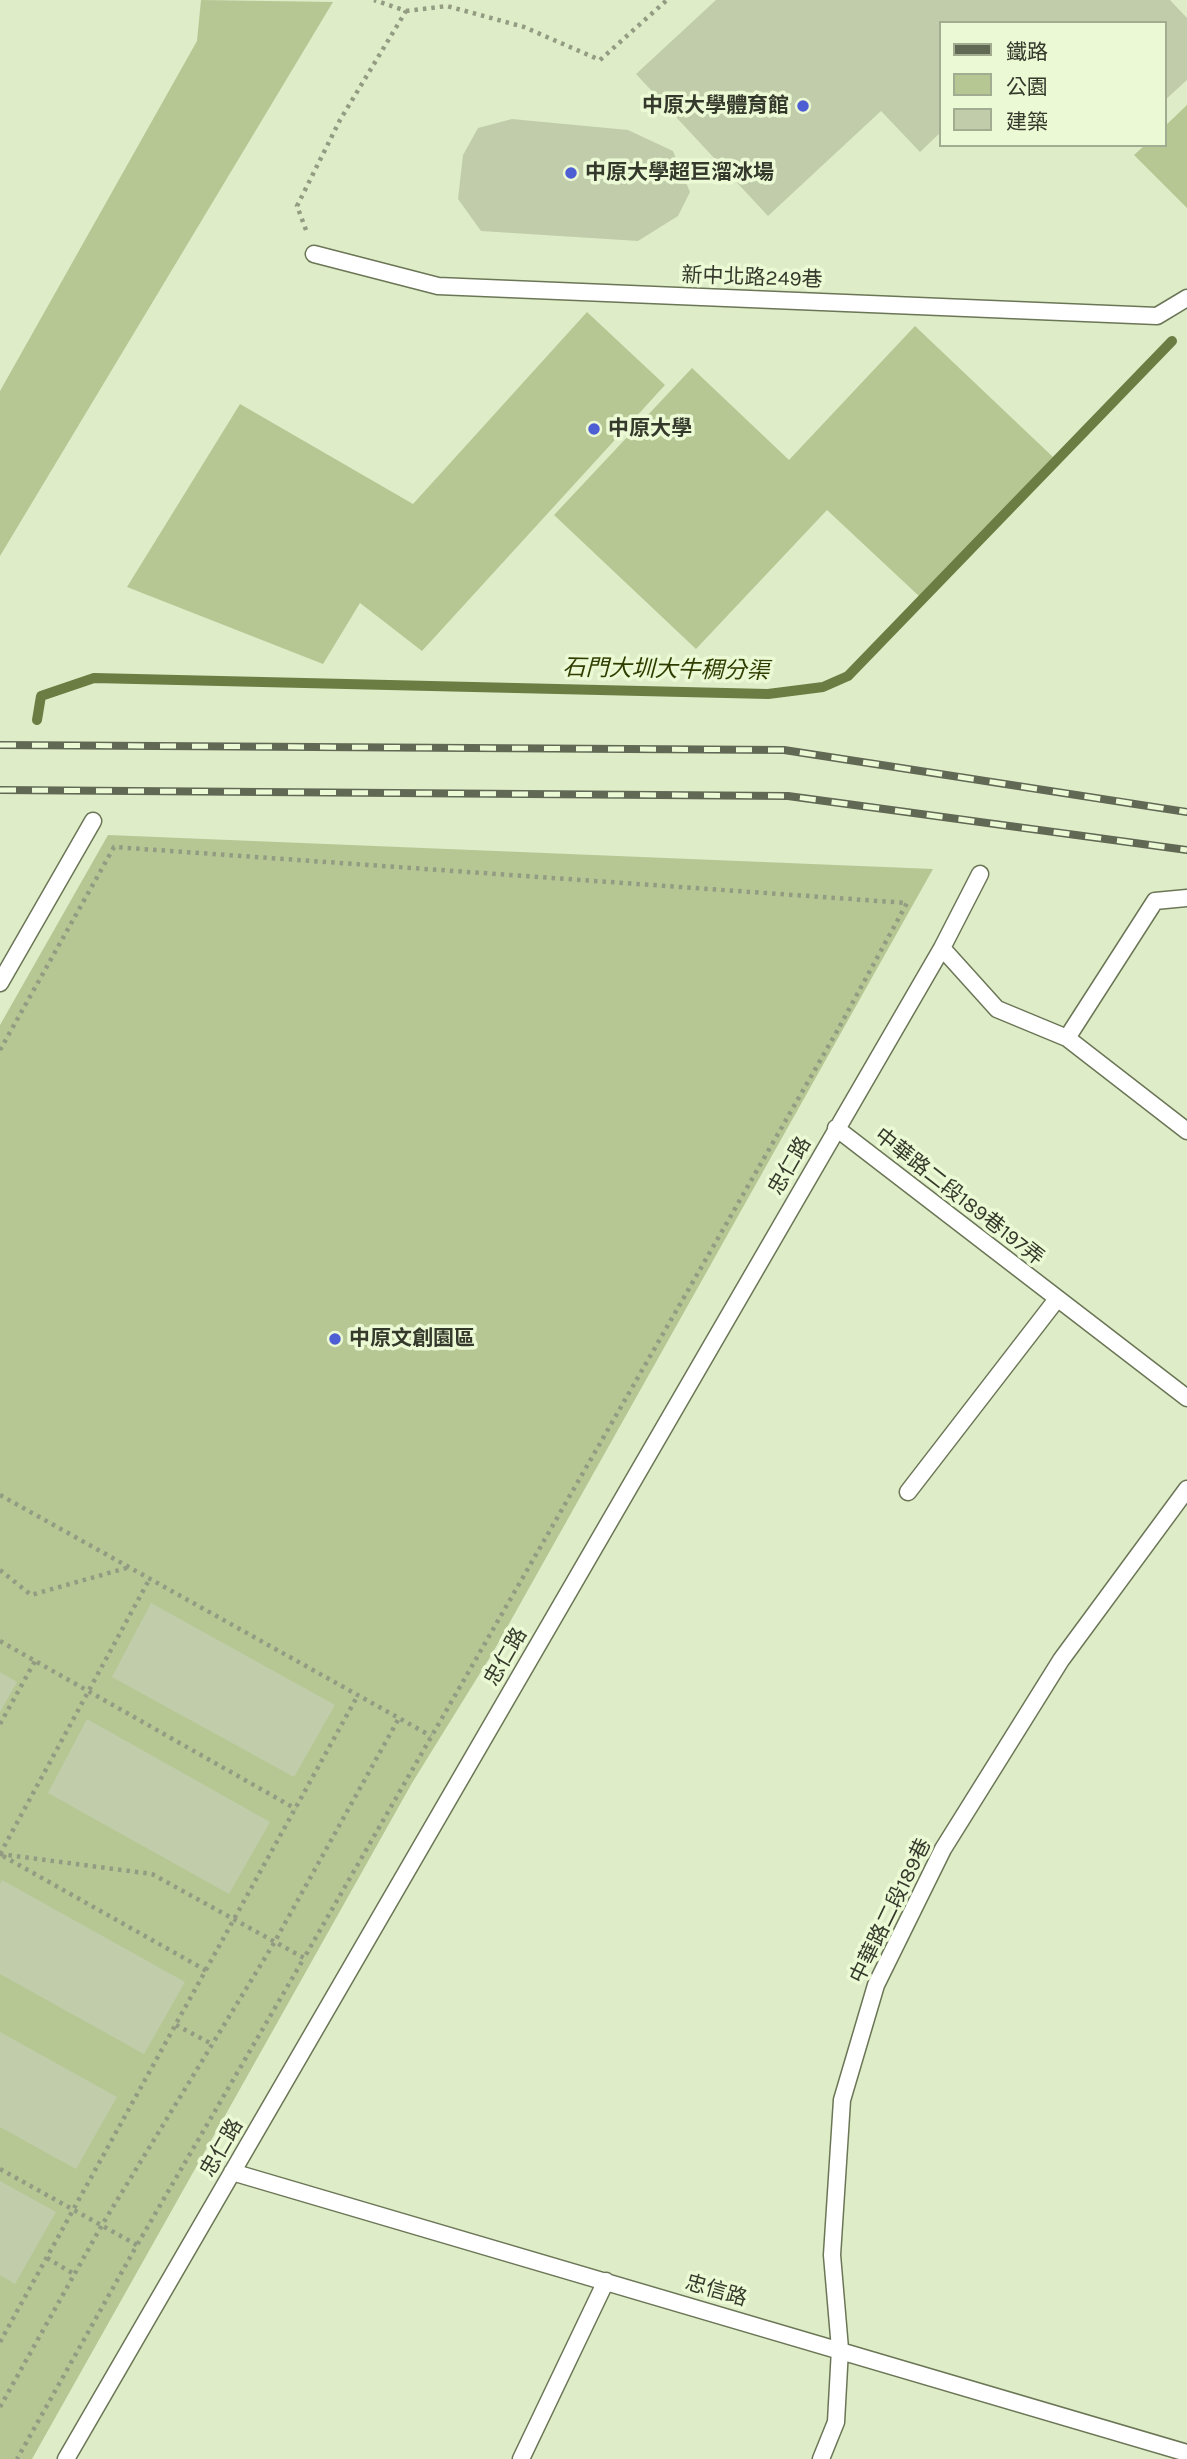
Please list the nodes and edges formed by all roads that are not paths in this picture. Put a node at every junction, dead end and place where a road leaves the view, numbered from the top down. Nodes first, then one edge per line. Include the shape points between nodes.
1 (314, 254) road end
2 (1187, 298) edge
3 (93, 821) dead end
4 (980, 874) dead end
5 (1185, 899) edge
6 (942, 948) junction
7 (0, 983) edge
8 (1067, 1038) junction
9 (836, 1128) junction
10 (1187, 1131) edge
11 (1056, 1298) junction
12 (1187, 1398) edge
13 (1187, 1489) edge
14 (908, 1493) dead end
15 (232, 2172) junction
16 (606, 2281) junction
17 (840, 2349) junction
18 (1187, 2453) edge
19 (66, 2459) edge
20 (521, 2459) edge
21 (821, 2459) edge

1 - 2 lane, 新中北路249巷 via 438,286 1157,316
3 - 7 lane
4 - 6 lane, 忠仁路
5 - 8 lane via 1155,901
6 - 8 lane via 996,1009
6 - 9 lane, 忠仁路
8 - 10 lane
9 - 11 lane, 中華路二段189巷197弄
9 - 15 lane, 忠仁路
11 - 12 lane, 中華路二段189巷197弄
11 - 14 lane
13 - 17 lane, 中華路二段189巷 via 1061,1660 1002,1754 943,1849 876,1986 842,2100 832,2255
15 - 16 lane, 忠信路
15 - 19 lane, 忠仁路
16 - 17 lane, 忠信路
16 - 20 lane
17 - 18 lane, 忠信路
17 - 21 lane, 中華路二段189巷 via 836,2422

